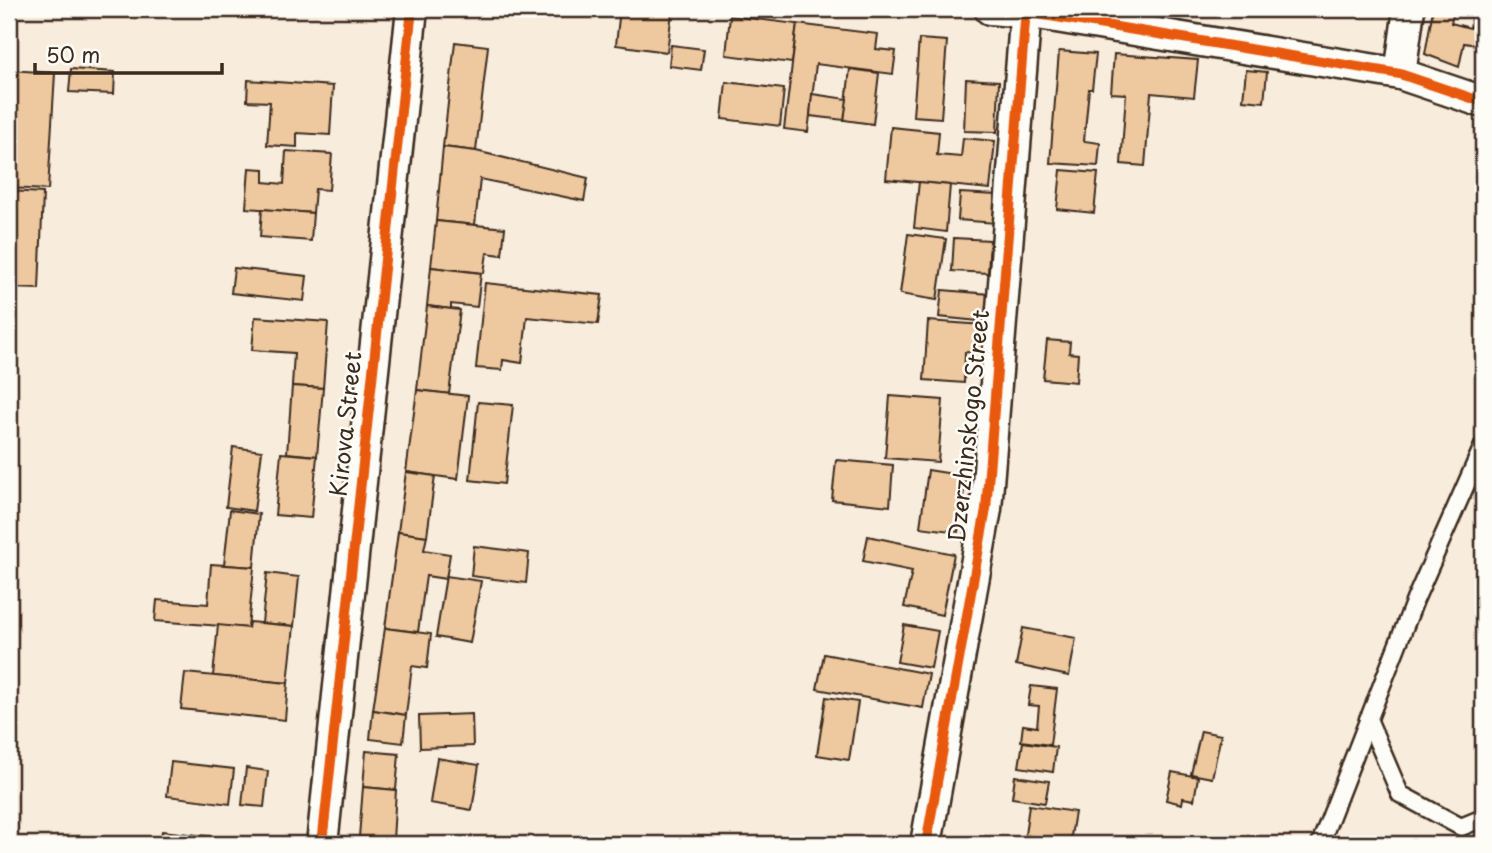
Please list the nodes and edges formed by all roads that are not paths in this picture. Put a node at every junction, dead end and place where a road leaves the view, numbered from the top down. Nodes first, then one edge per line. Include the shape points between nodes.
1 (412, 9) edge
2 (990, 9) edge
3 (1409, 9) edge
4 (1026, 11) edge
5 (1400, 74) junction
6 (1483, 102) edge
7 (1483, 446) edge
8 (1368, 719) junction
9 (1483, 818) edge
10 (322, 844) edge
11 (926, 844) edge
12 (1320, 844) edge

1 - 10 street, Kirova Street
2 - 4 street
3 - 5 street
4 - 5 street
4 - 11 street, Dzerzhinskogo Street via 986,509
5 - 6 street
7 - 8 lane
8 - 9 lane via 1400,794 1461,827
8 - 12 lane

